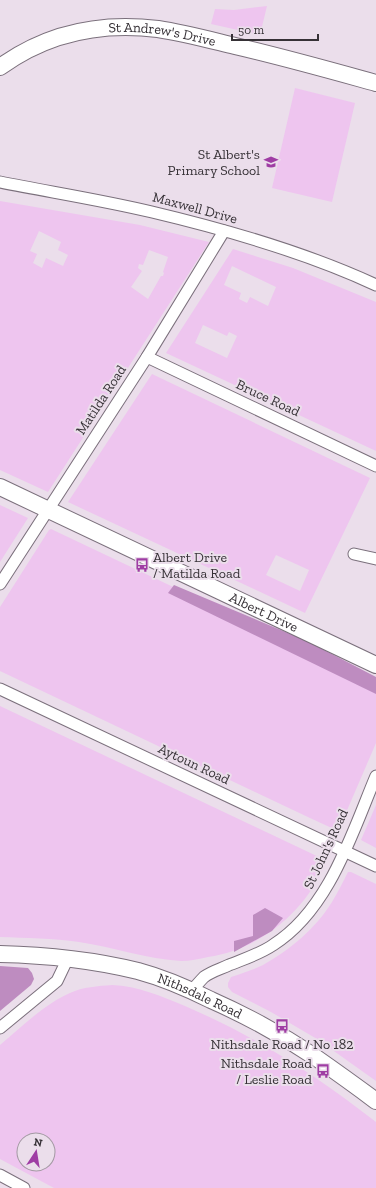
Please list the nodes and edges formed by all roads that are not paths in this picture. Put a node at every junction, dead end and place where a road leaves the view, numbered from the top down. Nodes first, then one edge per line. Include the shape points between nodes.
1 (0, 67) edge
2 (376, 83) edge
3 (0, 182) edge
4 (224, 231) junction
5 (376, 285) edge
6 (147, 357) junction
7 (376, 466) edge
8 (0, 487) edge
9 (48, 510) junction
10 (354, 554) dead end
11 (376, 559) edge
12 (0, 584) edge
13 (376, 665) edge
14 (0, 689) edge
15 (376, 776) edge
16 (344, 851) junction
17 (376, 866) edge
18 (0, 954) edge
19 (68, 958) junction
20 (192, 990) junction
21 (0, 1028) edge
22 (376, 1101) edge
23 (0, 1175) edge
24 (24, 1188) edge

1 - 2 street, St Andrew's Drive via 30,49 71,33 95,28 125,27 158,29 230,45 300,61
3 - 4 street, Maxwell Drive via 151,211
4 - 5 street, Maxwell Drive via 290,251
4 - 6 street, Matilda Road
6 - 7 street, Bruce Road
6 - 9 street, Matilda Road
8 - 9 street, Albert Drive
9 - 12 street, Matilda Road
9 - 13 street, Albert Drive
10 - 11 street
14 - 16 street, Aytoun Road
15 - 16 street, St John's Road
16 - 17 street, Aytoun Road
16 - 20 street, St John's Road via 320,898 295,927 260,953 214,971
18 - 19 street, Nithsdale Road
19 - 20 street, Nithsdale Road via 138,971
19 - 21 street via 58,981
20 - 22 street, Nithsdale Road via 293,1043
23 - 24 street

